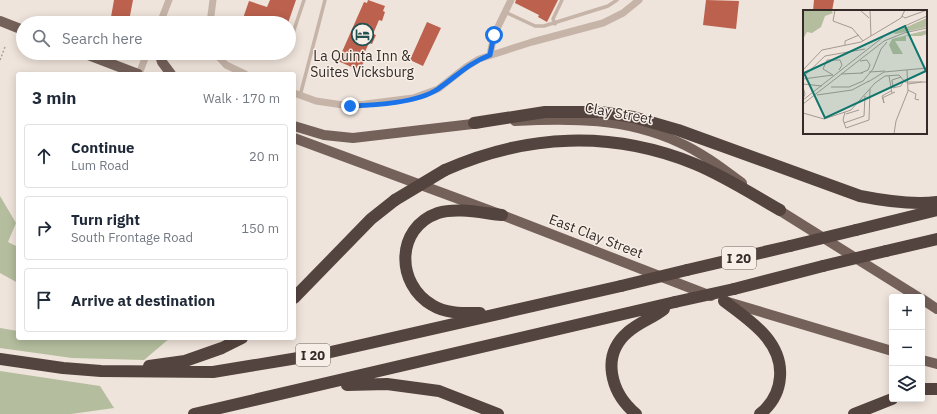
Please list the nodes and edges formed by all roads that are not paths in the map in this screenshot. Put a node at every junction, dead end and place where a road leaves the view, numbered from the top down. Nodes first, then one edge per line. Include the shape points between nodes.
1 (169, 0) edge
2 (213, 0) edge
3 (304, 0) edge
4 (325, 0) edge
5 (511, 0) edge
6 (562, 0) edge
7 (617, 0) edge
8 (639, 0) edge
9 (505, 12) junction
10 (163, 16) edge
11 (211, 16) edge
12 (3, 24) edge
13 (296, 24) edge
14 (555, 24) junction
15 (16, 28) edge
16 (490, 55) junction
17 (102, 60) edge
18 (145, 60) edge
19 (161, 60) edge
20 (222, 60) edge
21 (134, 72) edge
22 (140, 72) edge
23 (170, 72) edge
24 (241, 72) edge
25 (297, 94) edge
26 (474, 123) junction
27 (296, 127) edge
28 (296, 139) edge
29 (937, 202) edge
30 (780, 210) junction
31 (937, 210) edge
32 (502, 214) junction
33 (937, 239) edge
34 (913, 294) edge
35 (296, 296) edge
36 (724, 301) junction
37 (925, 301) edge
38 (673, 303) junction
39 (937, 309) edge
40 (501, 313) junction
41 (238, 340) edge
42 (889, 350) edge
43 (0, 360) edge
44 (925, 361) edge
45 (937, 364) edge
46 (127, 372) junction
47 (318, 386) junction
48 (937, 389) edge
49 (925, 390) edge
50 (889, 400) edge
51 (194, 414) edge
52 (498, 414) edge
53 (636, 414) edge
54 (760, 414) edge
55 (854, 414) edge

1 - 10 street
2 - 11 street
3 - 13 lane
4 - 25 lane
5 - 9 street
6 - 14 lane via 553,18
7 - 14 lane via 608,6
8 - 16 street via 624,13 603,23
9 - 14 lane via 535,26
9 - 16 street via 494,35
12 - 15 main road
16 - 25 street via 466,67 438,89 413,98 350,106 331,105
17 - 21 main road
18 - 22 street
19 - 23 main road
20 - 24 street
26 - 27 main road, Clay Street via 353,138 324,135
26 - 29 highway via 545,112 600,112 633,117 678,130 860,196 906,203
26 - 30 main road, Clay Street via 598,120 655,133 700,154
28 - 32 main road, East Clay Street
30 - 34 main road, Clay Street
30 - 35 highway, bridge via 696,164 644,147 569,140 513,146 466,160 395,200 371,219
31 - 40 highway, I 20, bridge
32 - 36 main road, East Clay Street
32 - 40 highway via 448,211 432,216 415,230 409,240 404,261 405,271 414,290 434,307 466,313
33 - 38 highway, I 20, bridge
36 - 42 main road, East Clay Street
36 - 54 highway via 764,334 779,359 778,390
37 - 39 main road
38 - 47 highway, I 20
38 - 53 highway via 627,332 614,351 611,369 616,390 626,406
40 - 46 highway, I 20 via 322,354 213,372
41 - 46 highway via 185,361
43 - 46 highway, I 20 via 63,368
44 - 45 main road
47 - 51 highway, I 20
47 - 52 highway via 409,386 438,391
48 - 49 highway
50 - 55 highway

